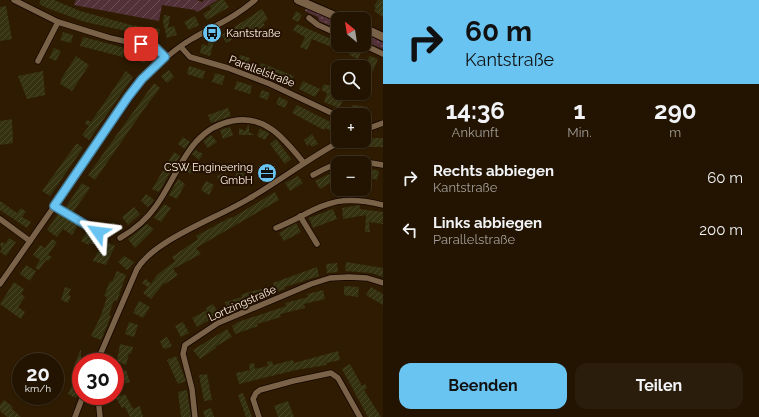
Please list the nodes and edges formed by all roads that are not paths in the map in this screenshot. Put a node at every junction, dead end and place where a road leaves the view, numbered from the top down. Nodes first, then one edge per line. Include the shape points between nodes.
1 (14, 0) edge
2 (255, 0) edge
3 (298, 0) edge
4 (331, 14) edge
5 (309, 18) dead end
6 (58, 22) junction
7 (331, 31) edge
8 (371, 31) edge
9 (383, 37) edge
10 (181, 47) junction
11 (371, 48) edge
12 (383, 54) edge
13 (165, 57) junction
14 (38, 61) dead end
15 (331, 113) edge
16 (383, 123) edge
17 (371, 126) edge
18 (331, 147) edge
19 (304, 163) junction
20 (383, 165) edge
21 (313, 175) dead end
22 (383, 205) edge
23 (54, 206) junction
24 (300, 216) junction
25 (0, 219) edge
26 (276, 228) dead end
27 (98, 232) dead end
28 (120, 238) dead end
29 (30, 241) junction
30 (317, 244) dead end
31 (383, 283) edge
32 (0, 284) edge
33 (101, 353) edge
34 (80, 405) edge
35 (99, 405) edge
36 (75, 417) edge
37 (100, 417) edge
38 (195, 417) edge
39 (259, 417) edge
40 (360, 417) edge

1 - 6 street
2 - 10 street via 234,16
3 - 4 street
5 - 7 street
6 - 13 street via 110,38 156,48
6 - 14 street
8 - 9 street
10 - 13 street
10 - 15 street, Parallelstraße via 190,57 270,84
11 - 12 street
13 - 23 street via 128,97
16 - 17 street
18 - 19 street
19 - 28 street via 282,137 264,124 242,120 219,125 194,142 152,212
19 - 33 street via 251,198 164,243 145,256 136,269
20 - 21 street via 360,160 340,162
22 - 24 street via 367,201 341,200 319,206
23 - 27 street
23 - 29 street
24 - 26 street
24 - 30 street
25 - 29 street
29 - 32 street
31 - 38 street, Lortzingstraße via 357,277 324,280 224,320 193,337 185,345 183,354 192,385
34 - 36 street
35 - 37 street
39 - 40 street via 253,400 260,390 331,373 338,378

